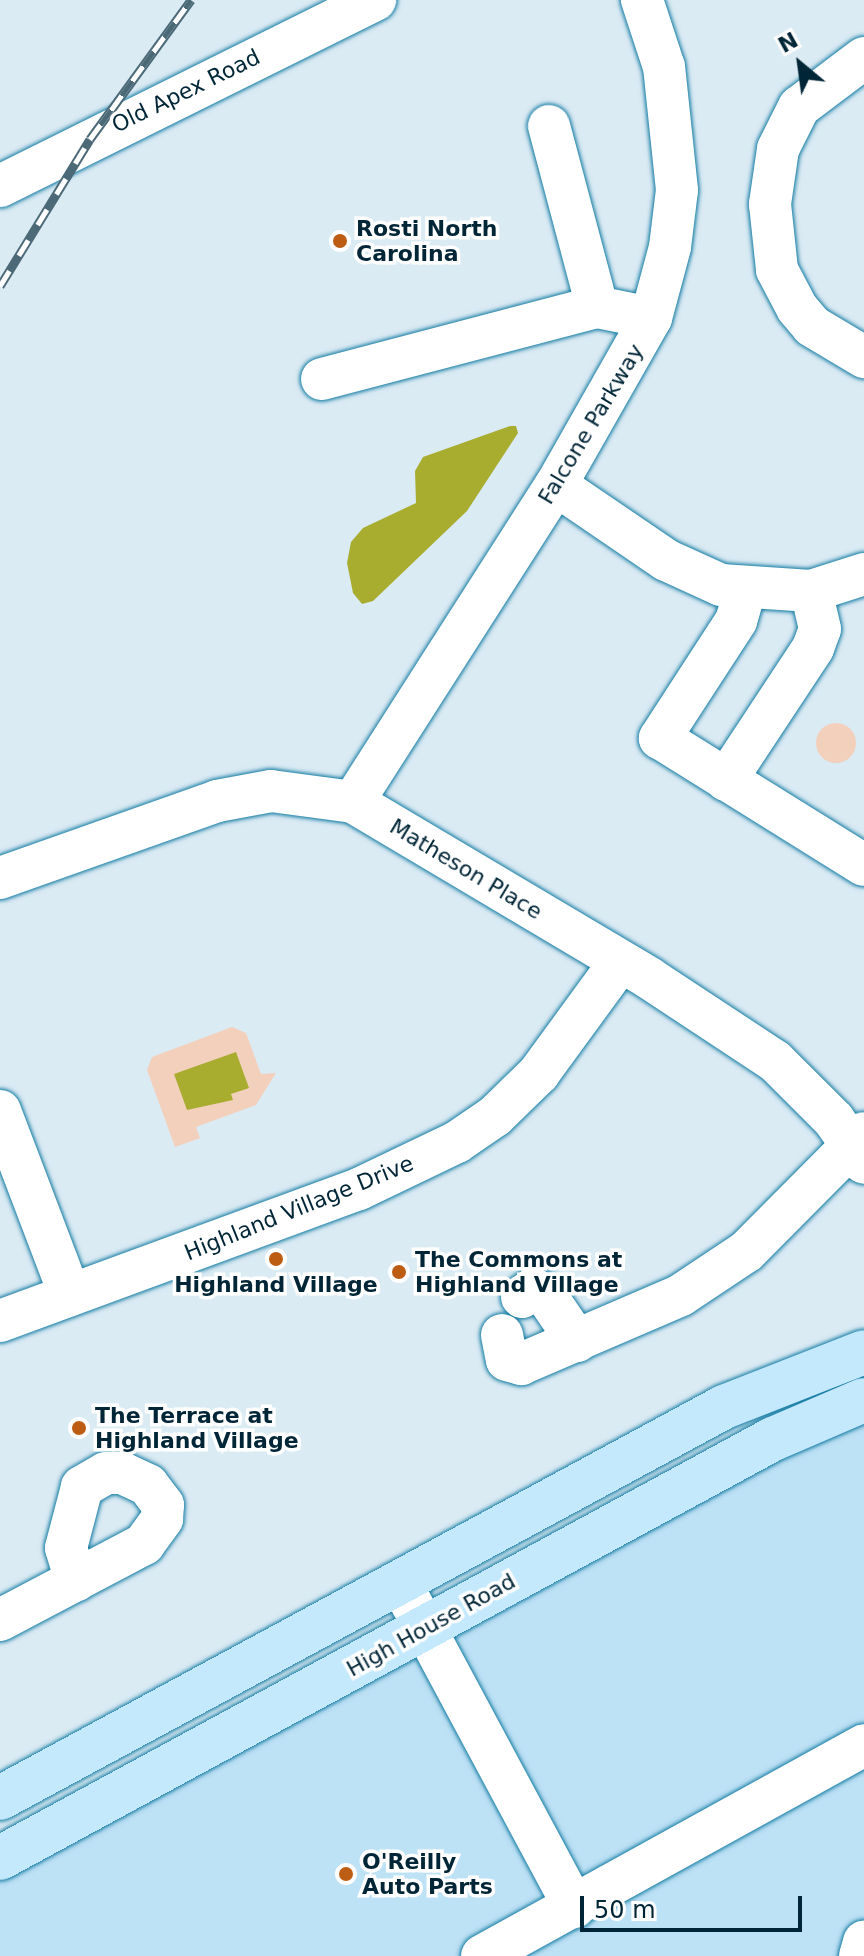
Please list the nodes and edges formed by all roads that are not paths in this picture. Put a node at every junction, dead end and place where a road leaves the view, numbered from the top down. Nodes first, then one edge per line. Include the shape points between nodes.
1 (375, 0) edge
2 (642, 0) edge
3 (864, 58) edge
4 (549, 126) dead end
5 (0, 186) edge
6 (597, 307) junction
7 (651, 318) junction
8 (864, 357) edge
9 (322, 379) dead end
10 (556, 485) junction
11 (864, 574) edge
12 (745, 590) junction
13 (811, 591) junction
14 (726, 780) junction
15 (353, 802) junction
16 (864, 865) edge
17 (0, 878) edge
18 (620, 962) junction
19 (0, 1111) edge
20 (860, 1146) edge
21 (70, 1295) junction
22 (522, 1297) dead end
23 (0, 1321) edge
24 (502, 1335) dead end
25 (577, 1341) junction
26 (864, 1352) edge
27 (864, 1400) edge
28 (76, 1580) dead end
29 (400, 1582) junction
30 (0, 1620) edge
31 (424, 1629) junction
32 (864, 1745) edge
33 (0, 1798) edge
34 (0, 1858) edge
35 (574, 1907) junction
36 (864, 1942) edge
37 (482, 1956) edge
38 (860, 1956) edge

1 - 5 street, Old Apex Road
2 - 7 street, Falcone Parkway via 664,67 677,190 670,247
3 - 8 street via 799,107 778,149 770,204 777,270 797,308 818,330
4 - 6 street
6 - 7 street
6 - 9 street
7 - 10 street, Falcone Parkway
10 - 12 street via 687,572
10 - 15 street, Falcone Parkway
11 - 13 street
12 - 13 street
12 - 14 street via 736,621 660,738
13 - 14 street via 820,629 813,648
14 - 16 street
15 - 17 street, Matheson Place via 271,791 217,801
15 - 18 street, Matheson Place
18 - 20 street, Matheson Place via 775,1061
18 - 21 street, Highland Village Drive via 539,1073 495,1116 457,1142 359,1189
19 - 21 street
20 - 25 street via 714,1276
21 - 23 street, Highland Village Drive
22 - 25 street via 533,1289 545,1294
24 - 25 street via 503,1352 512,1364
26 - 29 main road via 724,1407
27 - 31 main road, High House Road via 773,1439
28 - 30 street
29 - 31 street
29 - 33 main road
31 - 34 main road, High House Road
31 - 35 street
32 - 35 street
35 - 37 street
36 - 38 street

